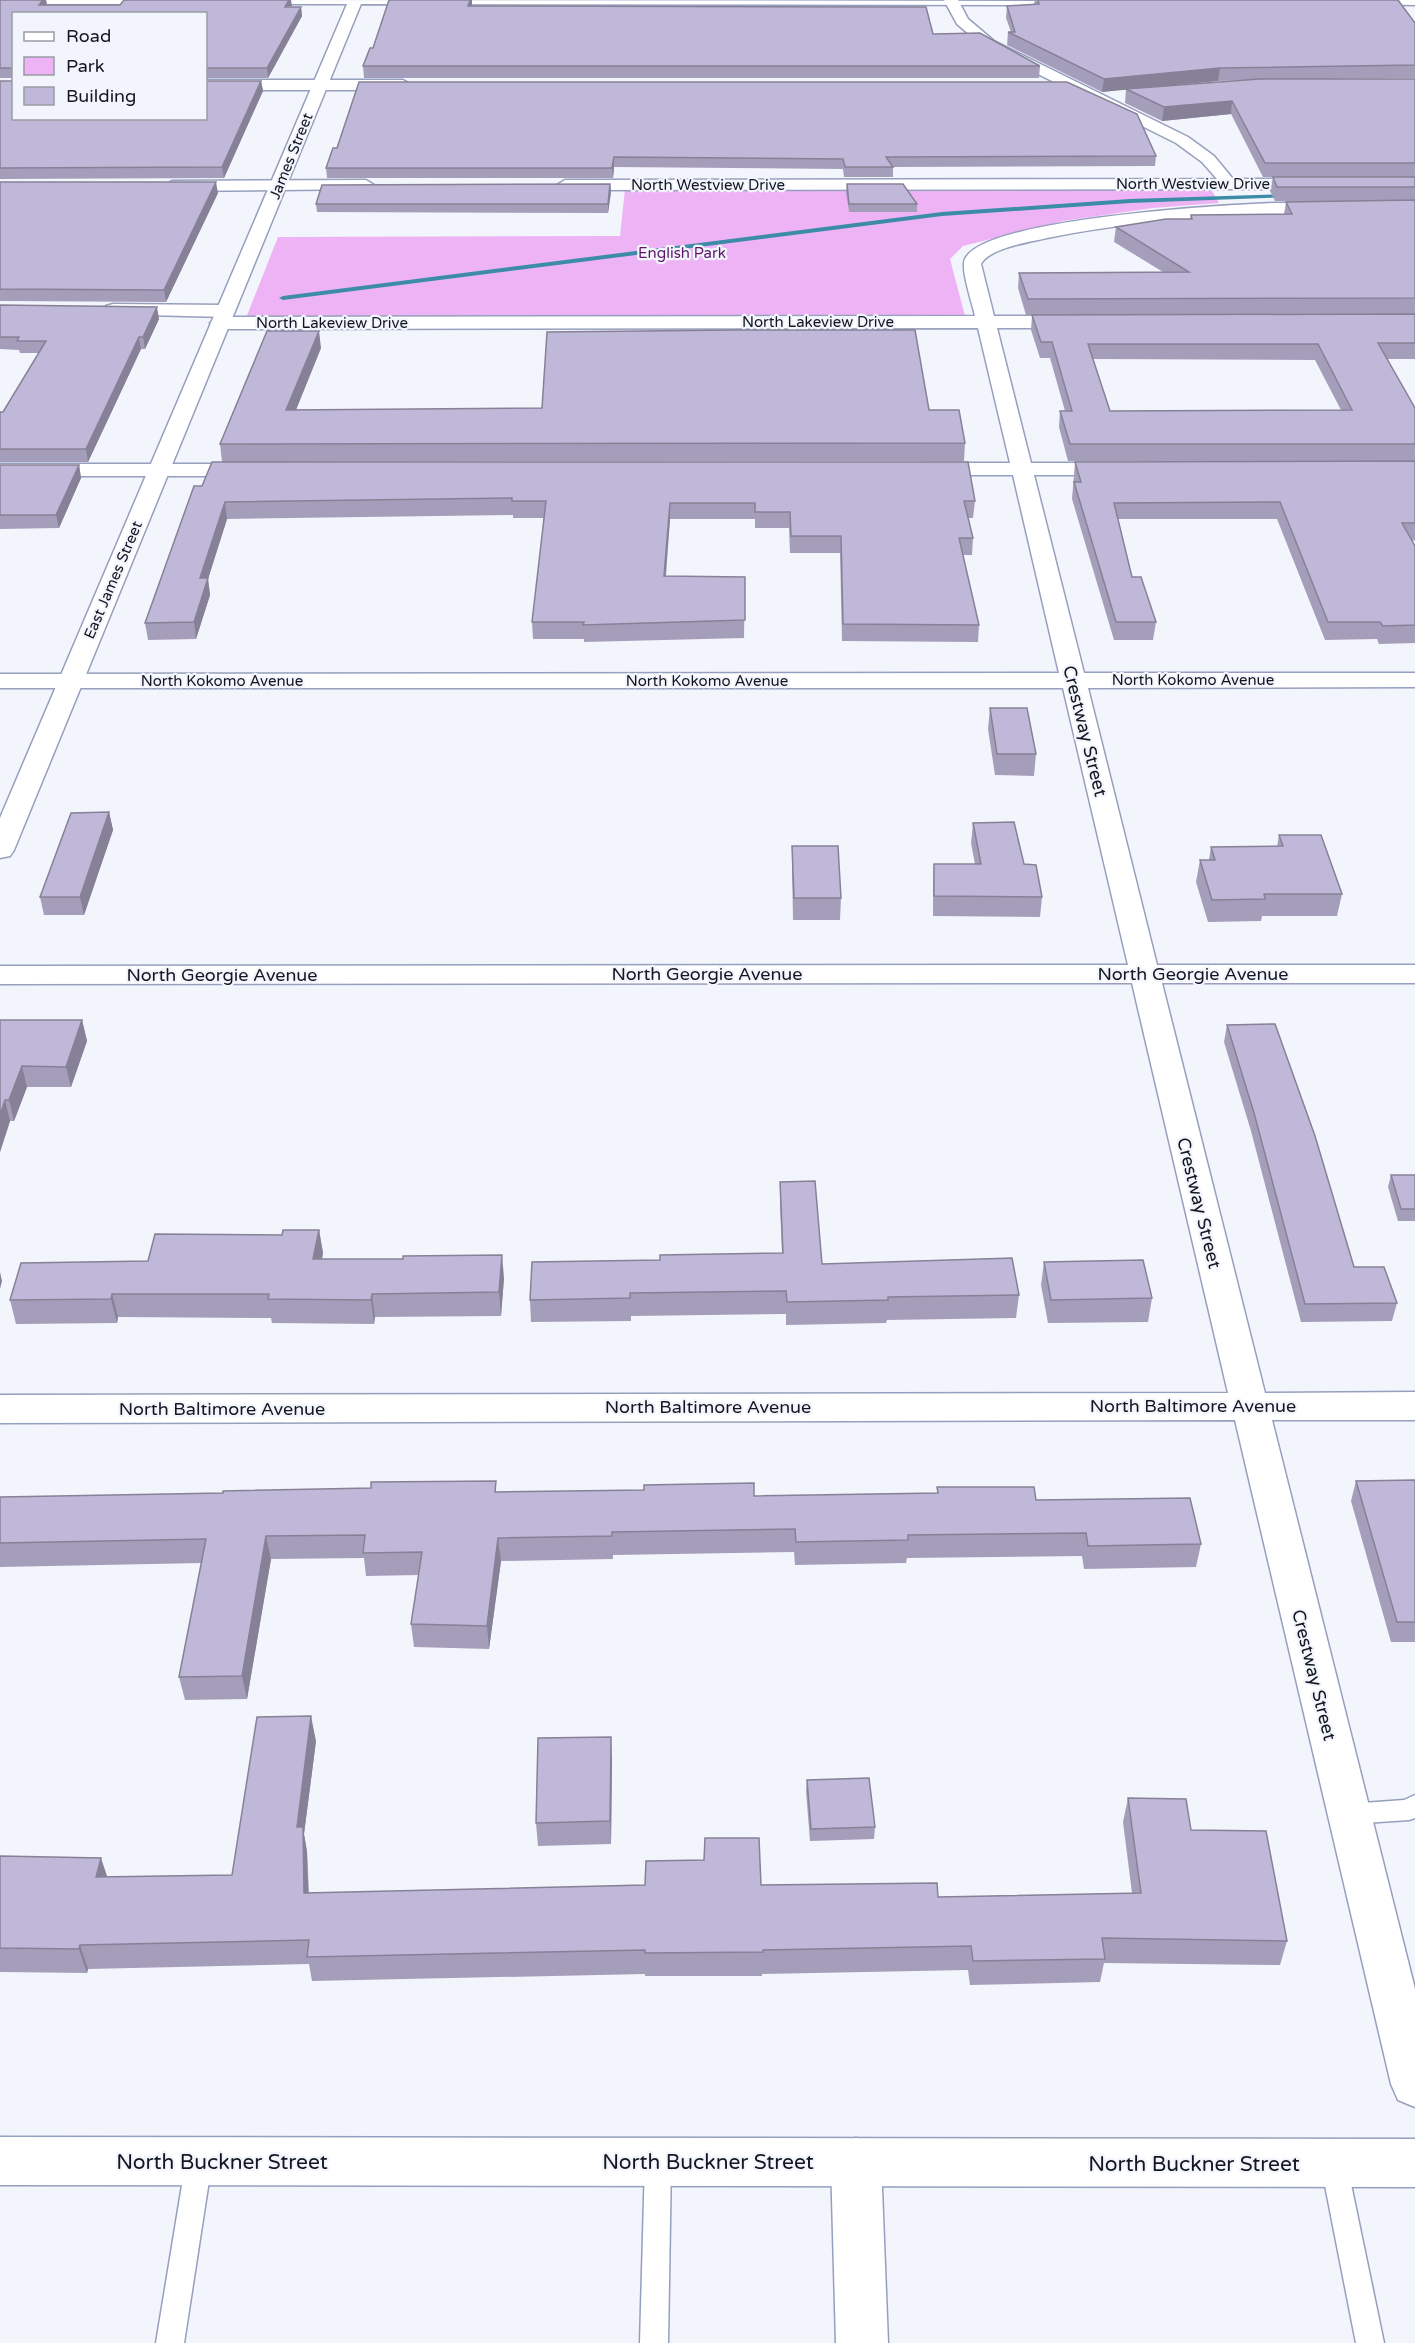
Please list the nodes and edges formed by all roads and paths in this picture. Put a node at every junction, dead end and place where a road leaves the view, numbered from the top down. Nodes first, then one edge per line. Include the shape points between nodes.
1 (0, 0) edge
2 (94, 0) edge
3 (182, 0) edge
4 (236, 0) edge
5 (356, 0) edge
6 (1341, 0) edge
7 (951, 1) edge
8 (1010, 1) edge
9 (1100, 1) edge
10 (1415, 1) edge
11 (1030, 84) edge
12 (1071, 84) junction
13 (207, 85) edge
14 (321, 85) junction
15 (416, 85) edge
16 (1122, 95) edge
17 (1099, 99) junction
18 (1228, 184) junction
19 (1331, 184) edge
20 (381, 185) edge
21 (552, 185) edge
22 (154, 186) edge
23 (280, 186) junction
24 (1415, 208) edge
25 (982, 252) joint
26 (97, 310) edge
27 (223, 317) junction
28 (986, 322) junction
29 (1097, 322) edge
30 (901, 469) edge
31 (1021, 469) junction
32 (1143, 469) edge
33 (0, 470) edge
34 (159, 470) junction
35 (276, 470) edge
36 (1072, 680) junction
37 (1415, 680) edge
38 (0, 681) edge
39 (71, 681) junction
40 (0, 850) edge
41 (1143, 974) junction
42 (1415, 974) edge
43 (0, 975) edge
44 (1248, 1406) junction
45 (1415, 1406) edge
46 (0, 1409) edge
47 (1415, 1805) edge
48 (1349, 1814) junction
49 (1405, 1998) edge
50 (1415, 2084) edge
51 (0, 2162) edge
52 (199, 2162) junction
53 (658, 2162) junction
54 (856, 2162) junction
55 (1415, 2163) edge
56 (1334, 2165) junction
57 (170, 2343) edge
58 (654, 2343) edge
59 (862, 2343) edge
60 (1370, 2343) edge

1 - 2 street
2 - 3 street
4 - 5 street
5 - 7 street
5 - 14 street, James Street
6 - 10 street
7 - 8 street
7 - 12 street via 962,21 989,45
8 - 9 street
11 - 12 street
12 - 17 street
13 - 14 street
14 - 15 street
14 - 23 street, James Street
16 - 17 street
17 - 18 street via 1193,147 1219,169
18 - 19 street, North Westview Drive
18 - 21 street, North Westview Drive
20 - 23 street
22 - 23 street
23 - 27 street, James Street
24 - 25 street, North Westview Drive via 1284,208 1167,214 1069,227
25 - 28 street, Crestway Street via 972,264
26 - 27 street, North Lakeview Drive
27 - 28 street, North Lakeview Drive
27 - 34 street, East James Street
28 - 29 street, North Lakeview Drive
28 - 31 street, Crestway Street
30 - 31 street
31 - 32 street
31 - 36 street, Crestway Street
33 - 34 street
34 - 35 street
34 - 39 street, East James Street
36 - 37 street, North Kokomo Avenue
36 - 39 street, North Kokomo Avenue
36 - 41 street, Crestway Street
38 - 39 street, North Kokomo Avenue
39 - 40 street, East James Street
41 - 42 street, North Georgie Avenue
41 - 43 street, North Georgie Avenue
41 - 44 street, Crestway Street
44 - 45 street, North Baltimore Avenue
44 - 46 street, North Baltimore Avenue
44 - 48 street, Crestway Street
47 - 48 lane via 1409,1810
48 - 49 street, Crestway Street
49 - 50 street, Crestway Street
51 - 52 street, North Buckner Street
52 - 53 street, North Buckner Street
52 - 57 lane
53 - 54 street, North Buckner Street
53 - 58 lane
54 - 56 street, North Buckner Street
54 - 59 street
55 - 56 street, North Buckner Street
56 - 60 lane

